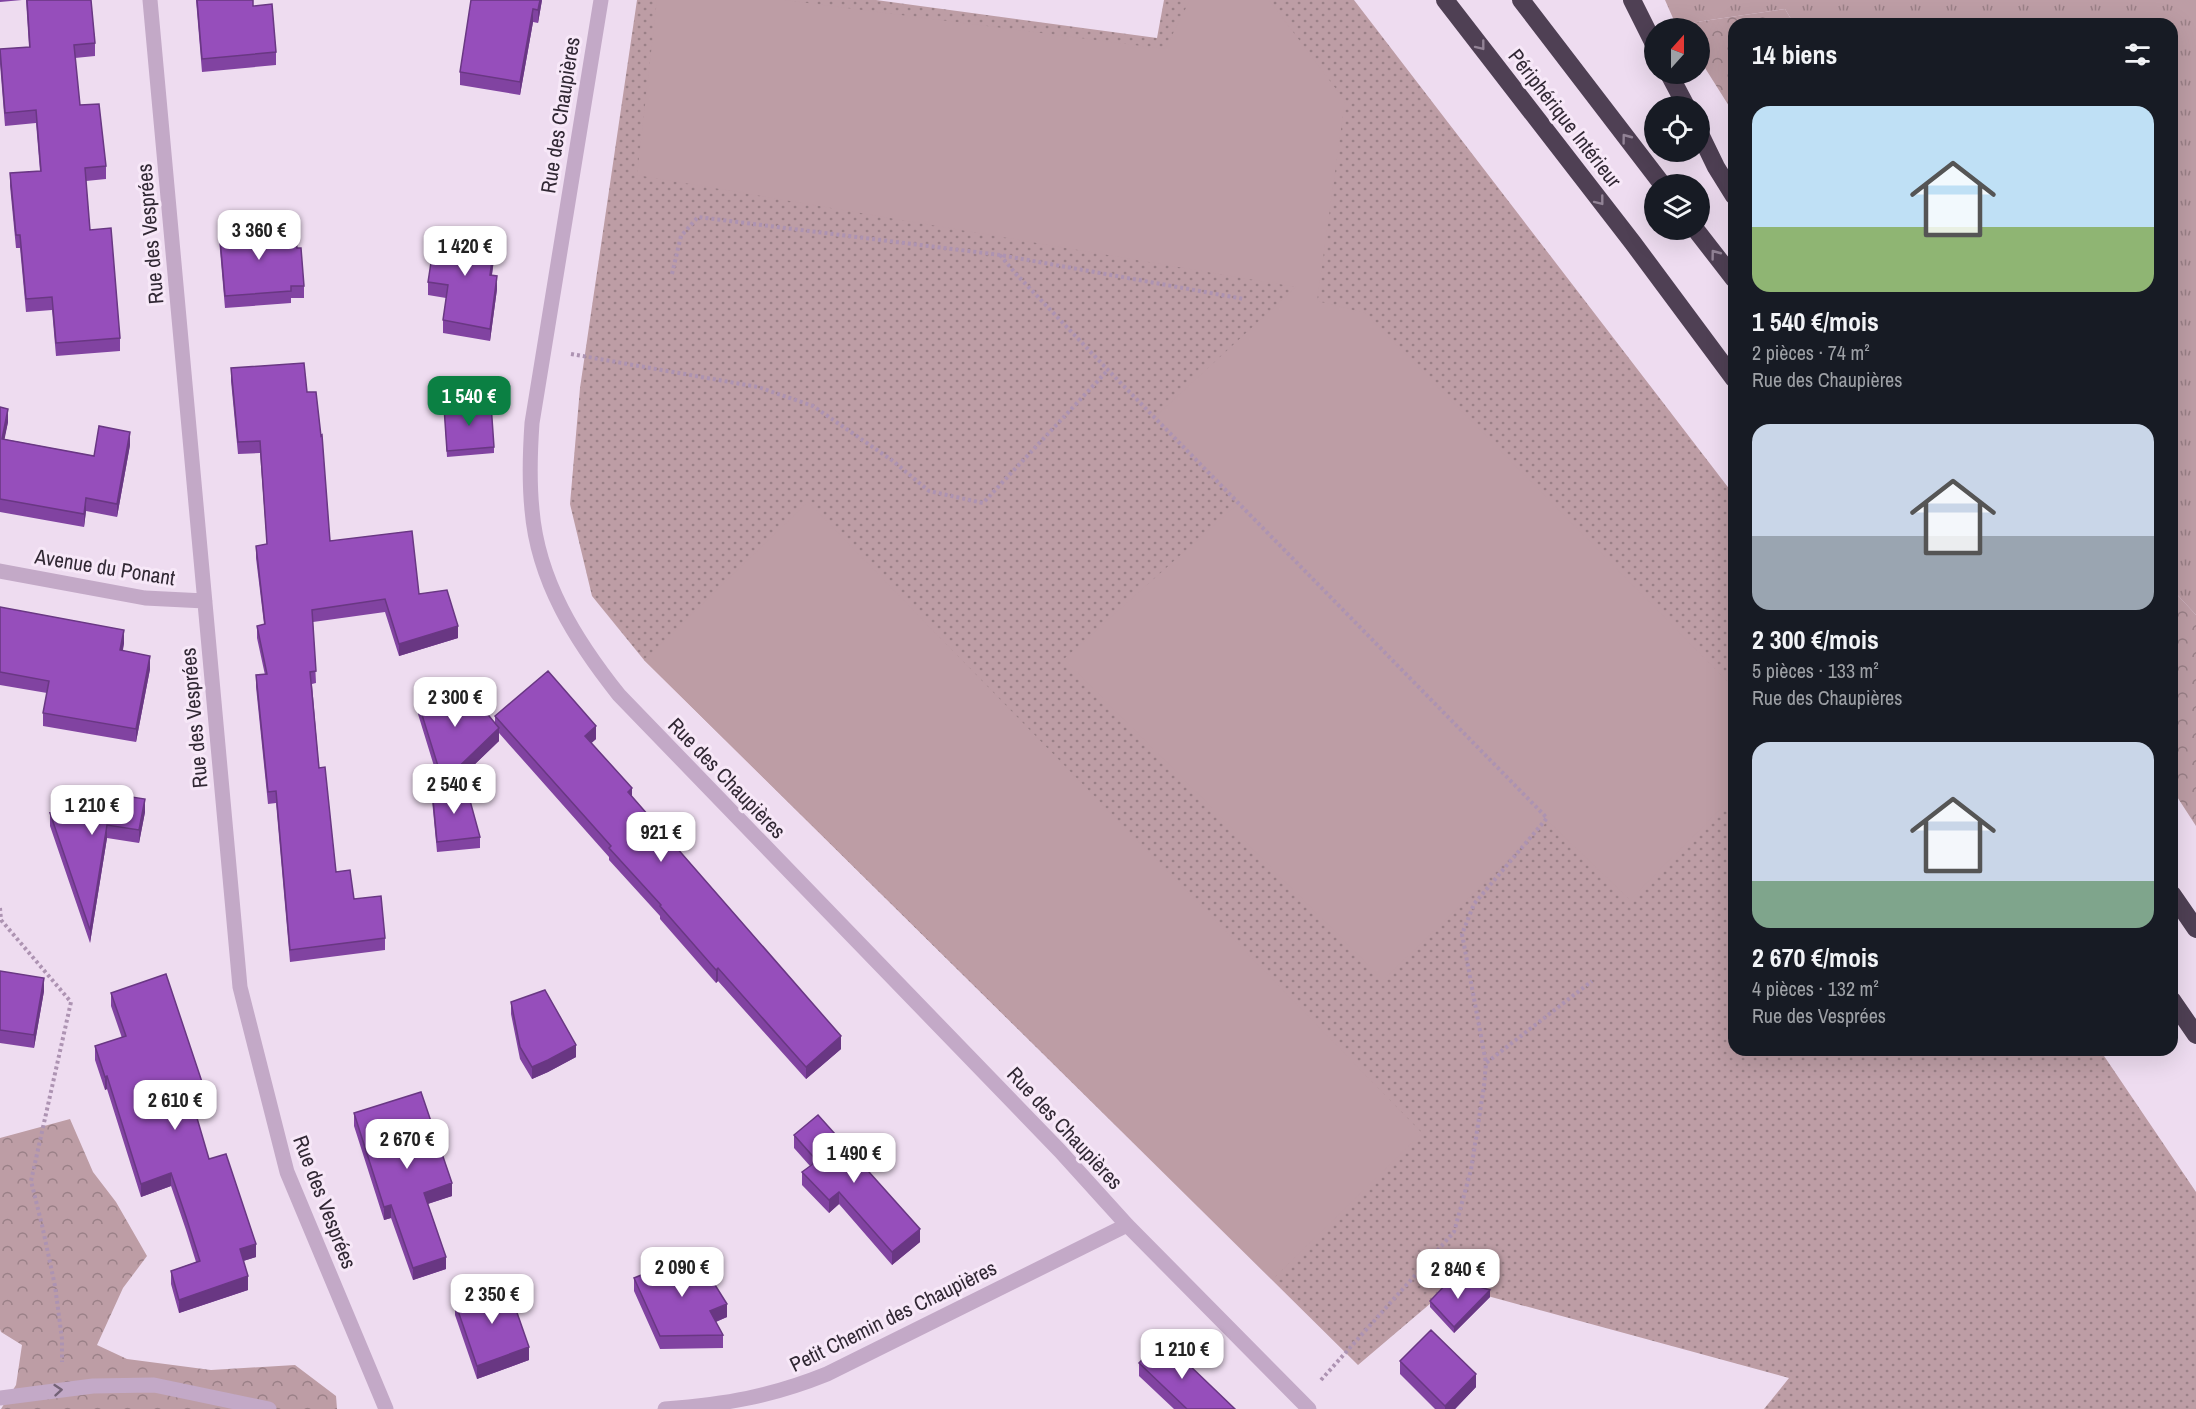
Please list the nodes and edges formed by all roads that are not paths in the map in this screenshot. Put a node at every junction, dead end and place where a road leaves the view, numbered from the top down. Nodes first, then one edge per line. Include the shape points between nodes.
1 (150, 0) edge
2 (601, 0) edge
3 (1445, 0) edge
4 (1521, 0) edge
5 (1632, 0) edge
6 (1644, 24) edge
7 (1710, 155) edge
8 (1654, 174) edge
9 (1728, 186) edge
10 (1704, 240) edge
11 (1728, 271) edge
12 (1728, 371) edge
13 (0, 572) edge
14 (205, 602) junction
15 (2178, 903) edge
16 (2196, 929) edge
17 (2178, 1009) edge
18 (2196, 1035) edge
19 (1127, 1225) junction
20 (0, 1398) edge
21 (1305, 1405) edge
22 (269, 1409) edge
23 (386, 1409) edge
24 (665, 1409) edge

1 - 14 street, Rue des Vesprées
2 - 19 street, Rue des Chaupières via 532,423 532,513 551,587 590,659 634,711 1060,1150
3 -> 12 highway, Périphérique Intérieur
8 -> 4 highway
5 - 6 highway
7 - 9 highway
11 -> 10 highway
13 - 14 street, Avenue du Ponant via 144,598
14 - 23 street, Rue des Vesprées via 240,987 287,1172
15 - 16 highway
17 - 18 highway
19 - 21 street, Rue des Chaupières
19 - 24 street, Petit Chemin des Chaupières via 827,1374 768,1395
20 -> 22 street via 93,1386 154,1385

